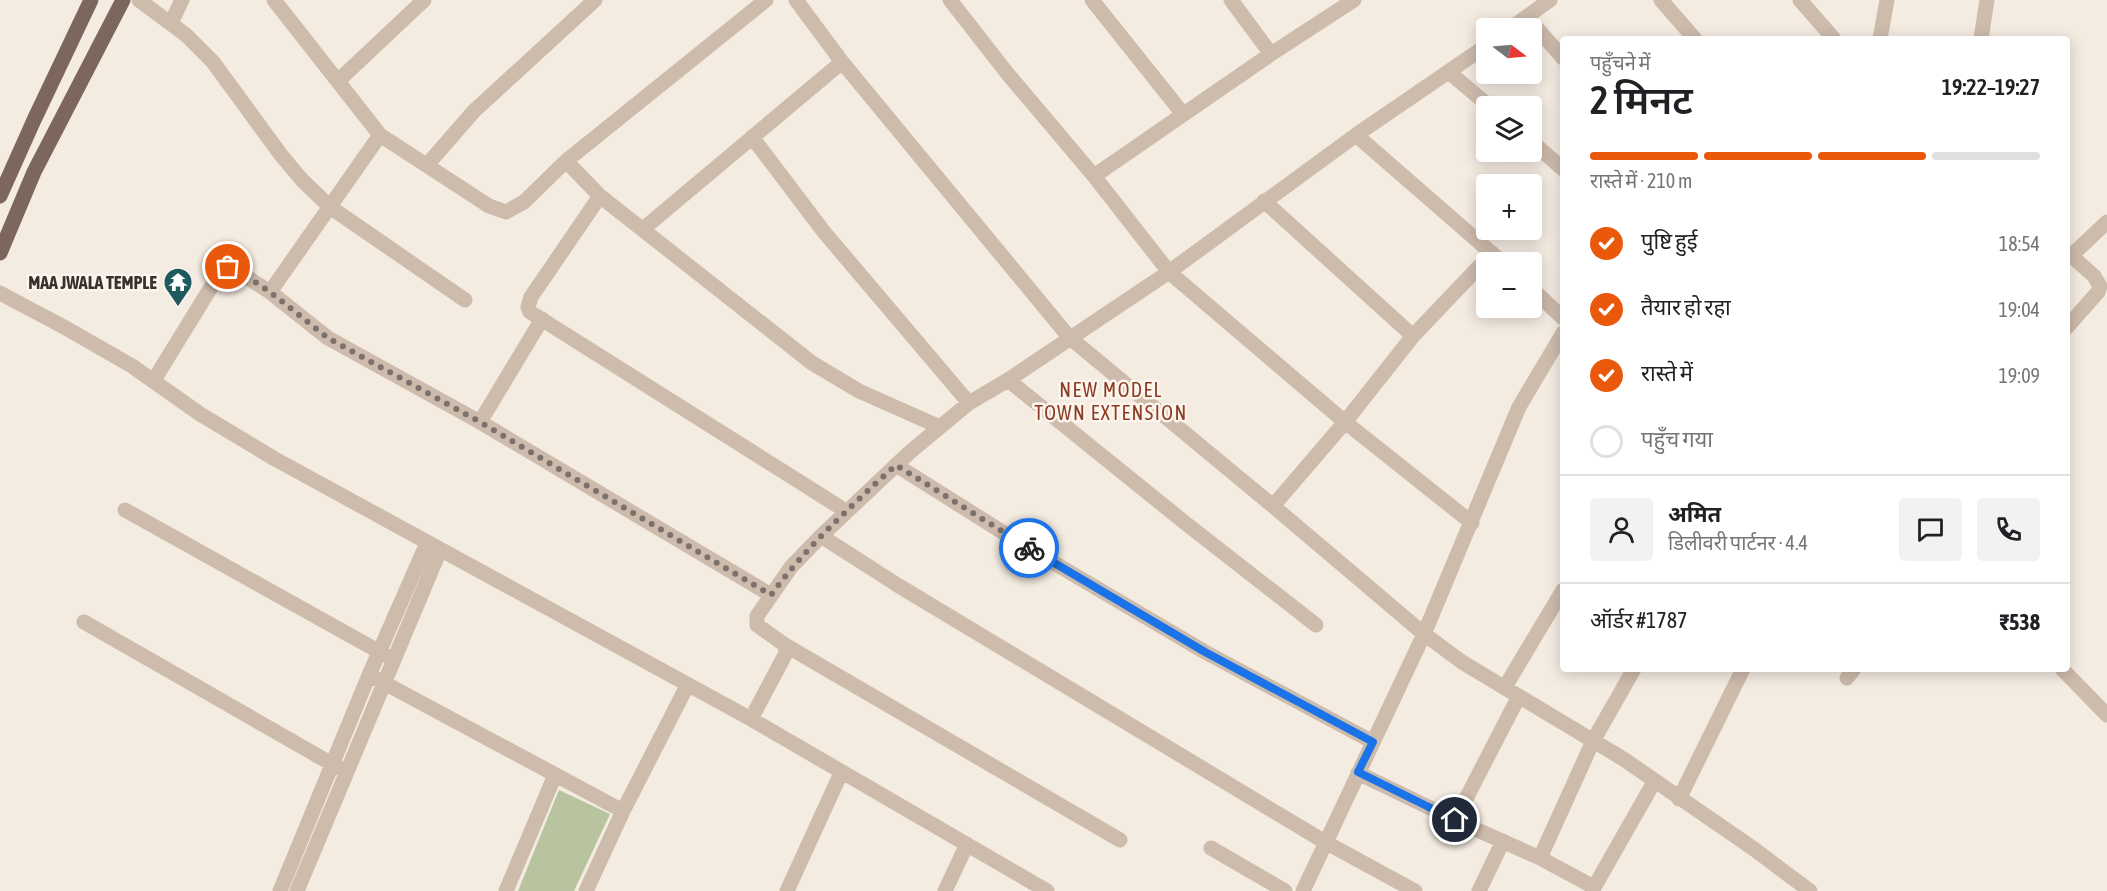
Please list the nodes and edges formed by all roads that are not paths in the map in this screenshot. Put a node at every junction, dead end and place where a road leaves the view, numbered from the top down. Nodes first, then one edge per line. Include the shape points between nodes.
1 (91, 0) edge
2 (123, 0) edge
3 (139, 0) edge
4 (182, 0) edge
5 (424, 0) edge
6 (595, 0) edge
7 (766, 0) edge
8 (796, 0) edge
9 (950, 0) edge
10 (1092, 0) edge
11 (1231, 0) edge
12 (1354, 0) edge
13 (1550, 0) edge
14 (1661, 0) edge
15 (1800, 0) edge
16 (1887, 0) edge
17 (1988, 0) edge
18 (280, 2) edge
19 (1527, 17) joint
20 (171, 23) junction
21 (1692, 36) edge
22 (1831, 36) edge
23 (1881, 36) edge
24 (1982, 36) edge
25 (1476, 53) edge
26 (1271, 54) junction
27 (1560, 55) edge
28 (842, 62) junction
29 (1449, 73) junction
30 (338, 81) junction
31 (1477, 96) edge
32 (1183, 114) junction
33 (380, 135) junction
34 (1356, 135) junction
35 (752, 137) junction
36 (1542, 151) edge
37 (566, 161) junction
38 (427, 165) junction
39 (1560, 166) edge
40 (1094, 176) junction
41 (0, 196) edge
42 (600, 196) junction
43 (1264, 201) junction
44 (330, 207) junction
45 (2107, 222) edge
46 (643, 229) junction
47 (1490, 252) edge
48 (0, 253) edge
49 (2070, 253) edge
50 (2070, 255) edge
51 (1169, 272) junction
52 (1476, 278) edge
53 (270, 292) junction
54 (0, 293) edge
55 (1542, 299) edge
56 (465, 300) dead end
57 (1560, 315) edge
58 (542, 319) junction
59 (2070, 324) edge
60 (1413, 336) junction
61 (1069, 338) junction
62 (1560, 338) edge
63 (154, 380) junction
64 (1008, 380) junction
65 (969, 403) junction
66 (480, 422) junction
67 (1345, 422) junction
68 (940, 427) junction
69 (896, 465) junction
70 (1273, 506) junction
71 (125, 510) dead end
72 (846, 511) junction
73 (1472, 523) junction
74 (821, 536) junction
75 (433, 546) junction
76 (771, 595) junction
77 (1560, 595) edge
78 (84, 622) dead end
79 (1316, 625) dead end
80 (1424, 634) junction
81 (785, 645) junction
82 (386, 656) junction
83 (1632, 672) edge
84 (1742, 672) edge
85 (2065, 672) edge
86 (369, 675) junction
87 (383, 683) junction
88 (687, 686) junction
89 (1505, 687) junction
90 (1519, 696) junction
91 (2107, 715) edge
92 (752, 719) junction
93 (1593, 741) junction
94 (1373, 742) junction
95 (332, 764) junction
96 (346, 772) junction
97 (1358, 772) junction
98 (841, 773) junction
99 (555, 775) junction
100 (1654, 782) junction
101 (1679, 799) junction
102 (623, 811) junction
103 (1455, 820) junction
104 (1120, 840) dead end
105 (1503, 841) junction
106 (1325, 842) junction
107 (967, 844) junction
108 (1211, 848) dead end
109 (1540, 858) junction
110 (1593, 889) edge
111 (280, 891) edge
112 (297, 891) edge
113 (506, 891) edge
114 (586, 891) edge
115 (786, 891) edge
116 (945, 891) edge
117 (1047, 891) edge
118 (1285, 891) edge
119 (1303, 891) edge
120 (1415, 891) edge
121 (1479, 891) edge
122 (1810, 891) edge

1 - 41 main road
2 - 48 main road via 47,145
3 - 20 street
4 - 20 street
5 - 30 street
6 - 38 street via 474,111
7 - 37 street
8 - 28 street
9 - 40 street
10 - 32 street
11 - 26 street
12 - 26 street
13 - 19 street
14 - 21 street
15 - 22 street
16 - 23 street
17 - 24 street
18 - 30 street
19 - 27 street
20 - 44 street via 213,62 281,155
25 - 29 street
26 - 32 street
28 - 35 street
28 - 61 street
29 - 31 street
29 - 34 street
30 - 33 street
32 - 40 street
33 - 38 street
33 - 44 street
34 - 43 street
34 - 47 street
35 - 46 street
35 - 65 street via 824,232
36 - 39 street
37 - 38 street via 524,202 506,212 489,206
37 - 42 street
40 - 51 street
42 - 46 street
42 - 58 street via 531,297 530,312
43 - 51 street
43 - 60 street
44 - 53 street
44 - 56 street
45 - 49 street
46 - 68 street via 812,363 859,391
50 - 59 street via 2100,286
51 - 61 street
51 - 67 street
52 - 60 street
53 - 63 street via 234,268 224,268
53 - 66 street via 328,338
54 - 63 street
55 - 57 street
58 - 66 street
58 - 72 street
60 - 67 street
61 - 64 street
61 - 70 street
62 - 73 street via 1519,407
63 - 75 street via 216,424
64 - 65 street
64 - 79 street
65 - 68 street
66 - 76 street
67 - 70 street
67 - 73 street
68 - 69 street
69 - 72 street
69 - 94 street via 1205,652
70 - 80 street
71 - 82 street
72 - 74 street
73 - 80 street
74 - 76 street
74 - 106 street
75 - 82 street
75 - 88 street
76 - 81 street via 756,621
77 - 89 street
78 - 95 street
80 - 89 street
80 - 94 street
81 - 92 street via 786,653
81 - 104 street
82 - 86 street
82 - 87 street
83 - 93 street
84 - 101 street
85 - 91 street
86 - 87 street
86 - 95 street
87 - 96 street
87 - 99 street
88 - 92 street
88 - 102 street
89 - 90 street
90 - 93 street
90 - 103 street
92 - 98 street
93 - 100 street
93 - 109 street
94 - 97 street
95 - 96 street
95 - 111 street
96 - 112 street
97 - 103 street
97 - 106 street
98 - 107 street
98 - 115 street
99 - 102 street
99 - 113 street
100 - 101 street
100 - 110 street
101 - 122 street
102 - 114 street
103 - 105 street
105 - 109 street
105 - 121 street
106 - 119 street
106 - 120 street
107 - 116 street
107 - 117 street
108 - 118 street
109 - 110 street

